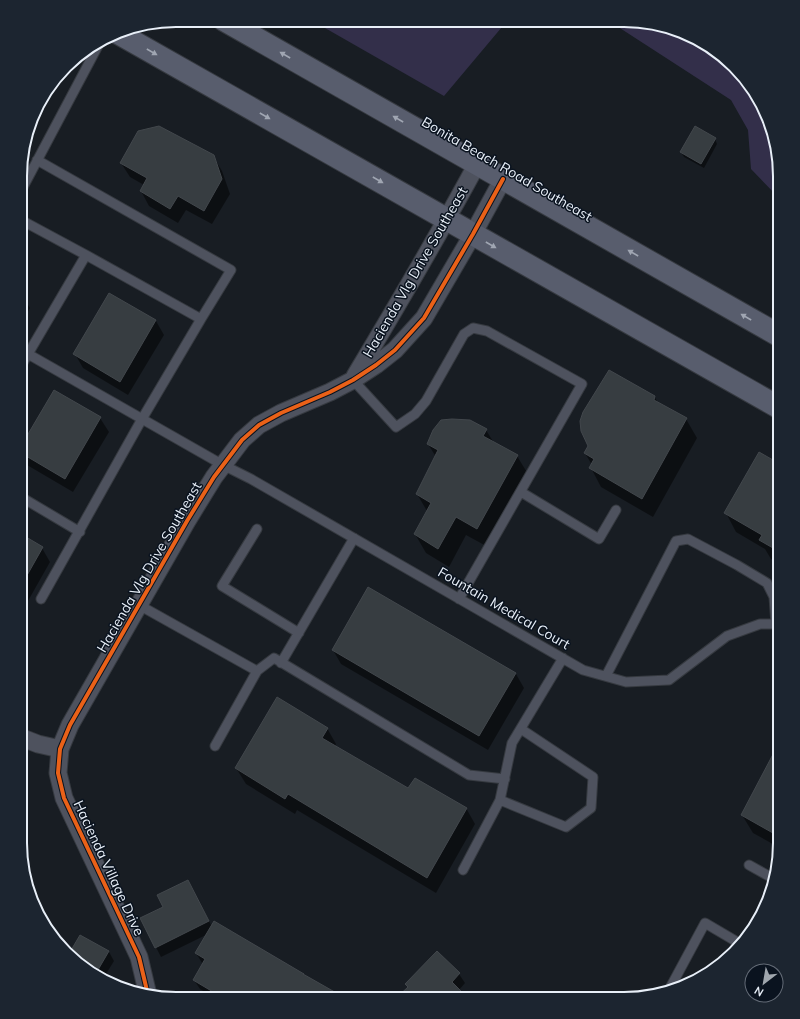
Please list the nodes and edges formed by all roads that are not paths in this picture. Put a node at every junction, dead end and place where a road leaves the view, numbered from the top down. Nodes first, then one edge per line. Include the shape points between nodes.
1 (236, 27) edge
2 (124, 36) edge
3 (95, 51) edge
4 (37, 160) junction
5 (477, 164) junction
6 (27, 179) edge
7 (503, 179) junction
8 (447, 219) junction
9 (27, 223) edge
10 (473, 234) junction
11 (86, 255) junction
12 (201, 319) junction
13 (773, 332) edge
14 (28, 354) joint
15 (353, 380) junction
16 (773, 404) edge
17 (142, 419) junction
18 (223, 465) junction
19 (521, 492) junction
20 (27, 501) edge
21 (616, 510) dead end
22 (257, 529) dead end
23 (80, 532) junction
24 (354, 538) junction
25 (773, 595) edge
26 (459, 599) junction
27 (41, 600) dead end
28 (139, 605) junction
29 (773, 624) edge
30 (299, 633) junction
31 (563, 658) junction
32 (281, 662) junction
33 (257, 671) junction
34 (606, 676) junction
35 (521, 729) junction
36 (27, 740) edge
37 (215, 746) dead end
38 (60, 749) junction
39 (505, 779) junction
40 (500, 800) junction
41 (749, 865) dead end
42 (463, 870) dead end
43 (769, 876) edge
44 (736, 941) edge
45 (675, 983) edge
46 (146, 989) edge

5 -> 1 main road, Bonita Beach Road Southeast
2 -> 8 main road
3 - 4 lane
4 - 6 lane
4 - 12 lane via 231,270
5 - 7 main road, Bonita Beach Road Southeast
5 - 8 street, Hacienda Vlg Drive Southeast
7 - 10 street, Hacienda Vlg Drive Southeast
13 -> 7 main road, Bonita Beach Road Southeast
8 - 10 main road
8 - 15 street, Hacienda Vlg Drive Southeast
9 - 11 lane
10 - 15 street, Hacienda Vlg Drive Southeast via 424,318 395,350
10 -> 16 main road
11 - 12 lane
11 - 14 lane
12 - 17 lane
14 - 17 lane, Fountain Medical Court
15 - 18 street, Hacienda Vlg Drive Southeast via 259,425 242,440
15 - 19 lane via 396,427 415,414 426,401 464,334 473,328 488,331 582,384
17 - 18 lane, Fountain Medical Court
17 - 23 lane
18 - 24 lane, Fountain Medical Court
18 - 28 street, Hacienda Vlg Drive Southeast via 187,521
19 - 21 lane via 599,539
19 - 26 lane
20 - 23 lane
22 - 30 lane via 222,586
23 - 27 lane
24 - 26 lane, Fountain Medical Court
24 - 30 lane
25 - 34 lane via 767,583 737,565 688,539 676,541
26 - 31 lane, Fountain Medical Court
28 - 33 lane
28 - 38 street, Hacienda Vlg Drive Southeast via 70,725
29 - 34 lane, Fountain Medical Court via 760,624 727,636 670,680 626,682
30 - 32 lane
31 - 34 lane, Fountain Medical Court via 583,670
31 - 35 lane
32 - 33 lane via 274,658
32 - 39 lane via 469,776
33 - 37 lane
35 - 39 lane via 512,744
35 - 40 lane via 593,777 591,808 566,827
36 - 38 street
38 - 46 street, Hacienda Village Drive via 58,773 64,798 138,958
39 - 40 lane
40 - 42 lane
41 - 43 lane
44 - 45 lane via 705,923

